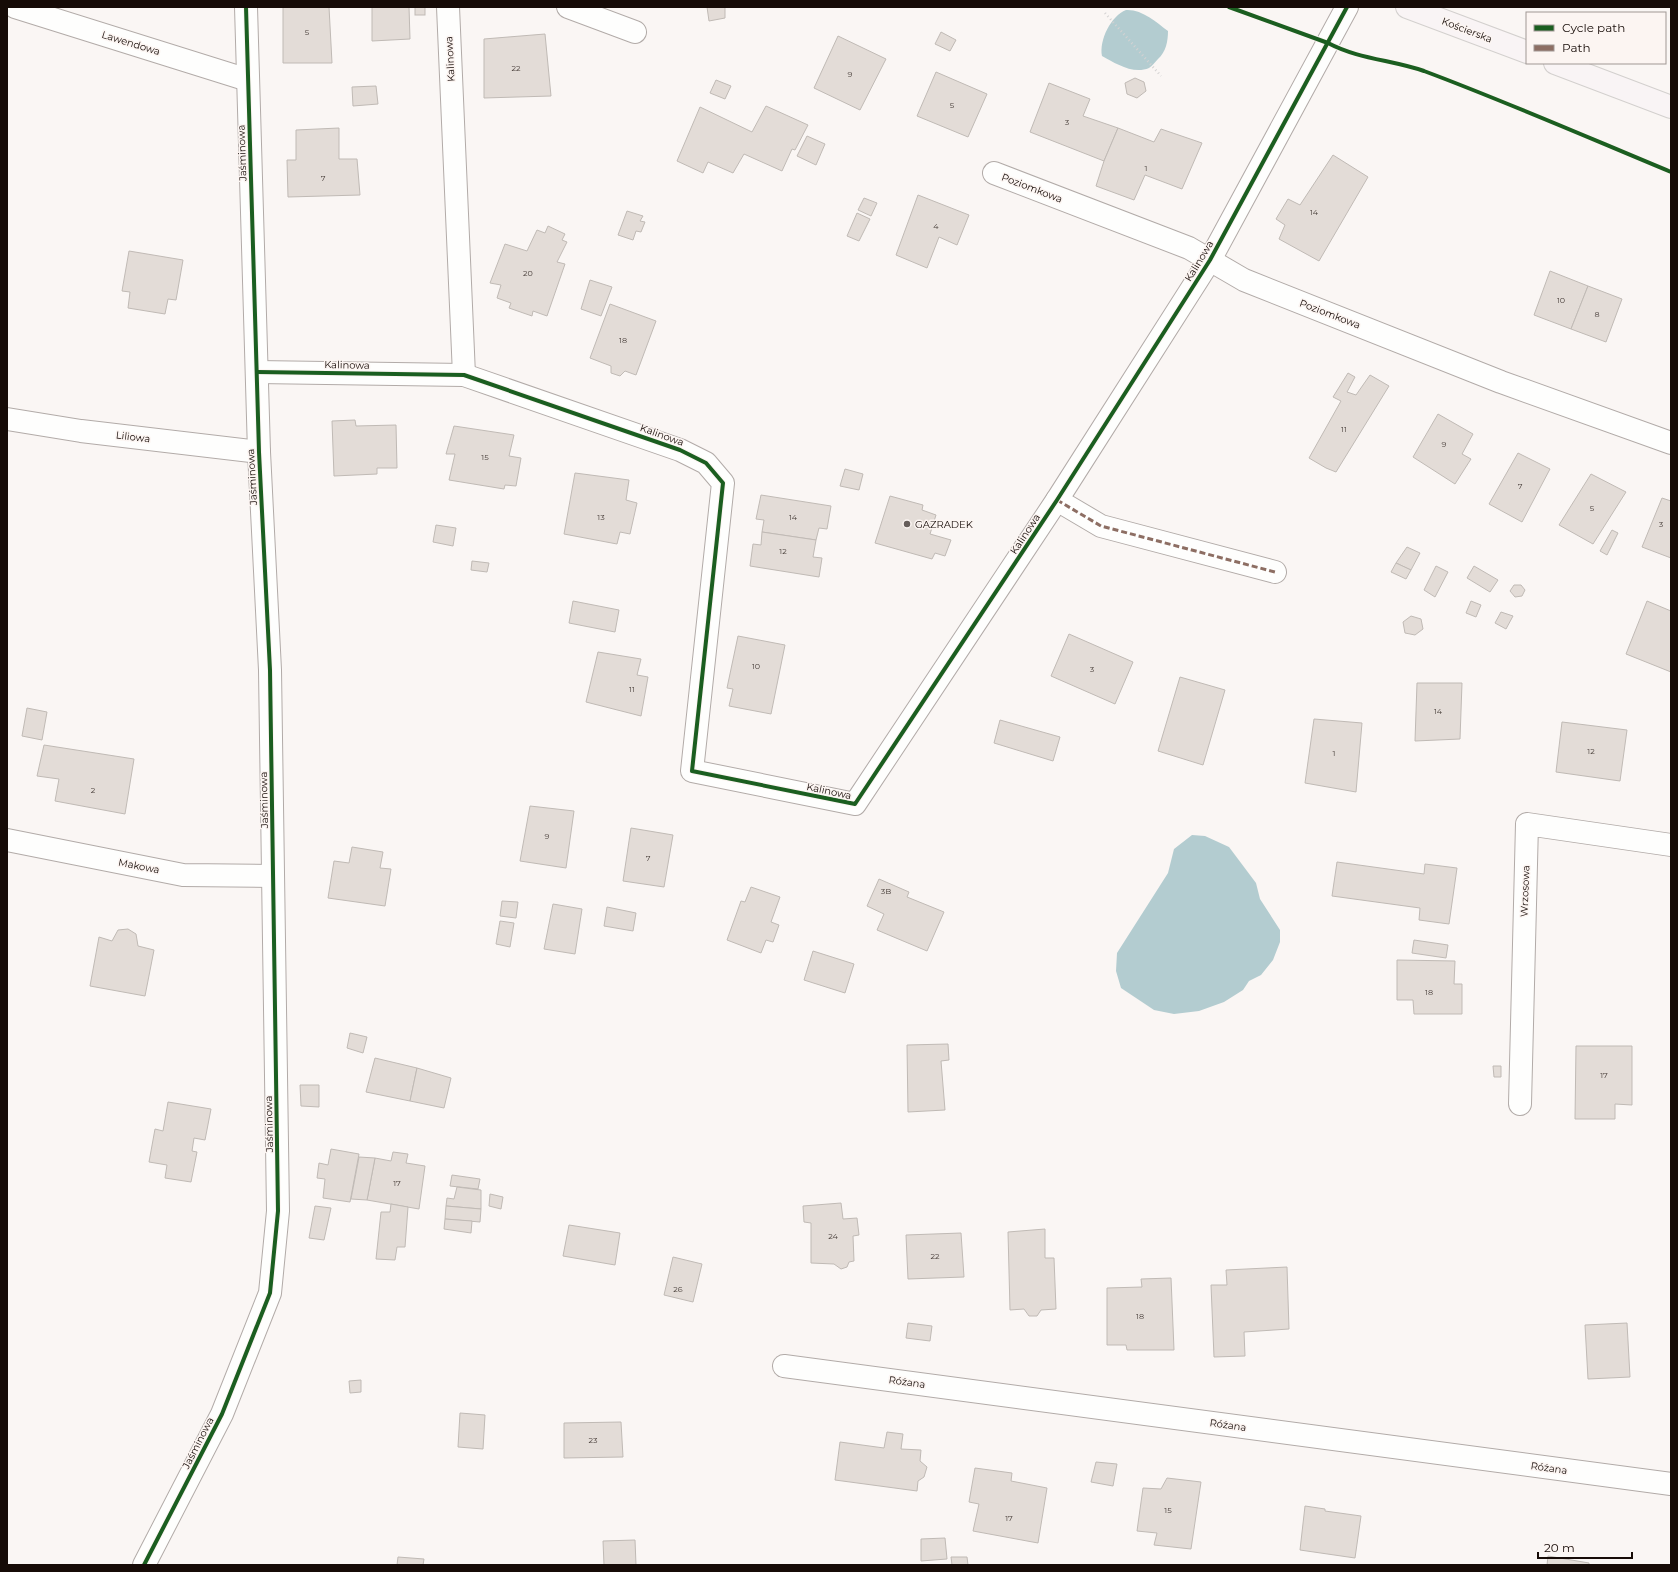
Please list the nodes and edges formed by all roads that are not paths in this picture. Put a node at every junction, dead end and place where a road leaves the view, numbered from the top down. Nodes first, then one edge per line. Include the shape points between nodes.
1 (15, 7) edge
2 (246, 7) edge
3 (448, 7) edge
4 (568, 7) edge
5 (1347, 7) edge
6 (1408, 7) edge
7 (635, 32) dead end
8 (1526, 52) edge
9 (1558, 64) edge
10 (248, 80) junction
11 (1671, 107) edge
12 (994, 173) dead end
13 (1210, 260) junction
14 (256, 372) junction
15 (464, 375) junction
16 (7, 419) edge
17 (1671, 443) edge
18 (259, 452) junction
19 (1057, 500) junction
20 (1275, 572) dead end
21 (7, 840) edge
22 (1671, 845) edge
23 (272, 876) junction
24 (1520, 1104) dead end
25 (784, 1366) dead end
26 (1671, 1484) edge
27 (144, 1565) edge

1 - 10 street, Lawendowa
2 - 10 street, Jaśminowa
3 - 15 street, Kalinowa
4 - 7 street
5 - 13 street, Kalinowa
6 - 8 main road, Kościerska
9 - 11 main road
10 - 14 street, Jaśminowa
12 - 13 street, Poziomkowa via 1189,248
13 - 17 street, Poziomkowa via 1244,280 1501,382
13 - 19 street, Kalinowa
14 - 15 street, Kalinowa
14 - 18 street, Jaśminowa
15 - 19 street, Kalinowa via 680,450 706,463 723,483 692,771 856,804
16 - 18 street, Liliowa via 81,431
18 - 23 street, Jaśminowa via 270,670
19 - 20 street via 1101,526
21 - 23 street, Makowa via 183,874
22 - 24 street, Wrzosowa via 1527,824
23 - 27 street, Jaśminowa via 278,1211 270,1293 222,1414
25 - 26 street, Różana

